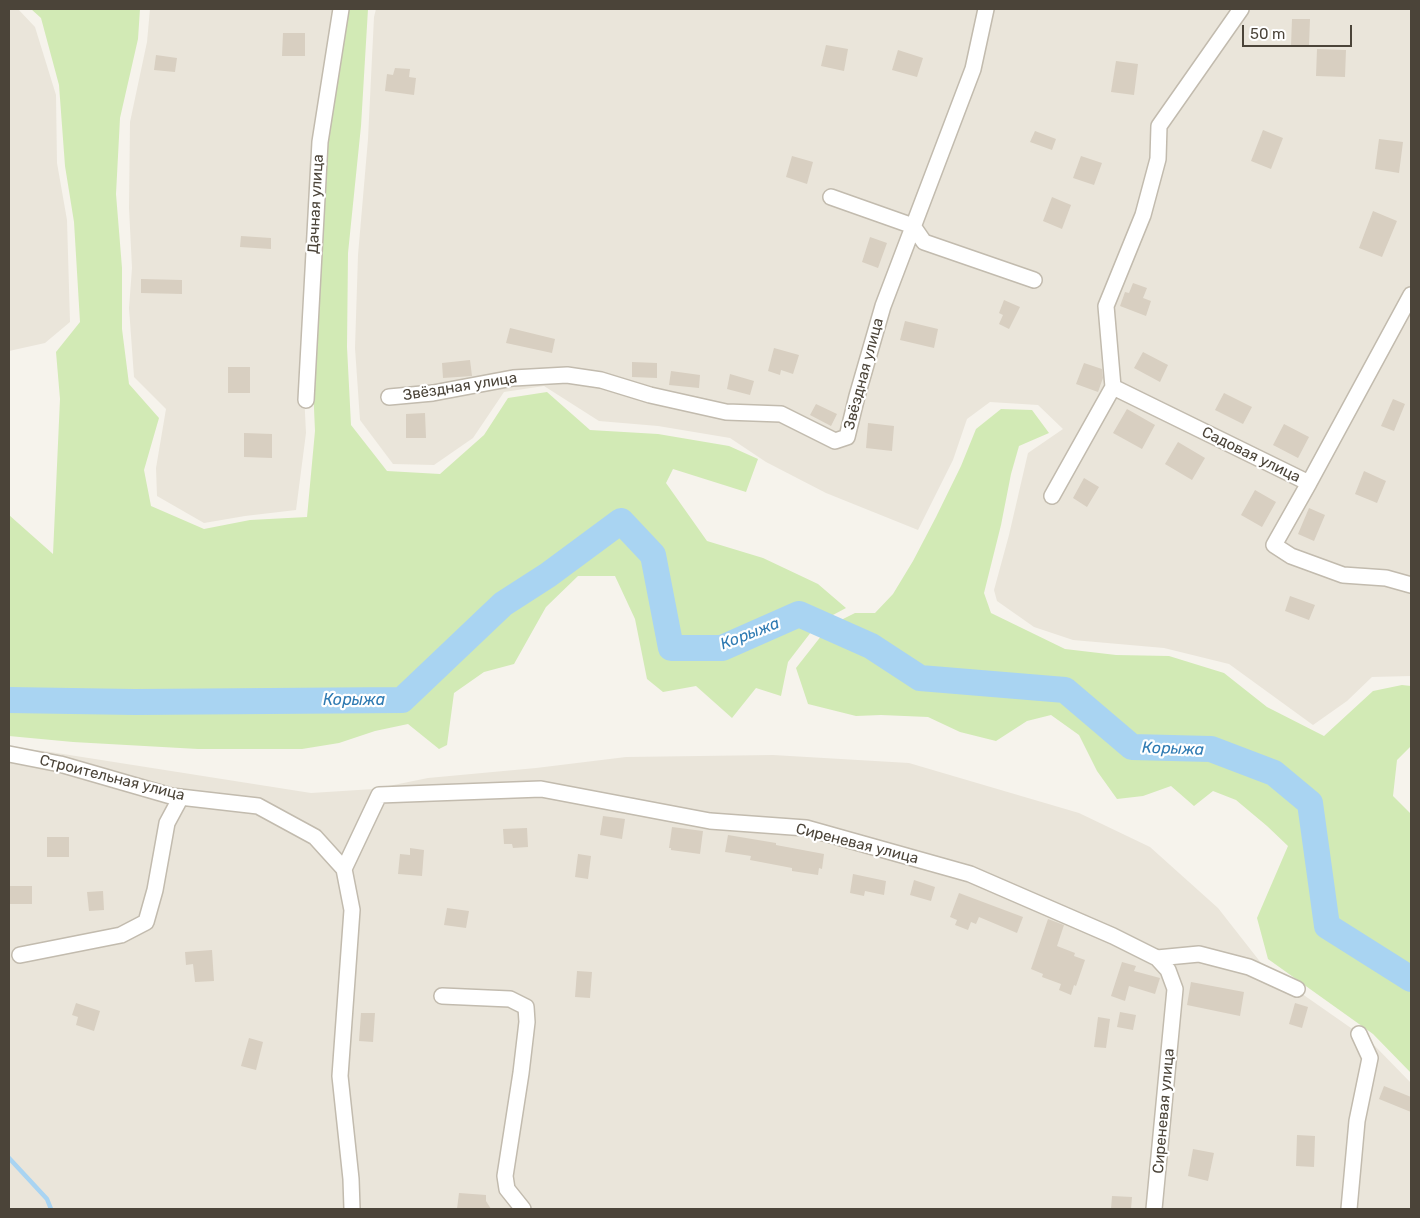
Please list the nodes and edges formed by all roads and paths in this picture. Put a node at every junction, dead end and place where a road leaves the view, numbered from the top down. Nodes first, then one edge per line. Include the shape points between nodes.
1 (341, 9) edge
2 (986, 9) edge
3 (1241, 9) edge
4 (831, 198) dead end
5 (913, 226) junction
6 (1034, 280) dead end
7 (1411, 295) edge
8 (1113, 387) junction
9 (389, 397) dead end
10 (306, 400) dead end
11 (1309, 483) junction
12 (1052, 496) dead end
13 (1411, 585) edge
14 (9, 754) edge
15 (181, 797) junction
16 (344, 869) junction
17 (20, 955) dead end
18 (1157, 958) junction
19 (1297, 989) dead end
20 (442, 996) dead end
21 (1359, 1034) dead end
22 (352, 1209) edge
23 (523, 1209) edge
24 (1154, 1209) edge
25 (1349, 1209) edge

1 - 10 street, Дачная улица via 320,142
2 - 5 street, Звёздная улица via 973,69
3 - 8 street via 1159,126 1158,159 1143,215 1106,306
4 - 5 street
5 - 6 street via 924,242
5 - 9 street, Звёздная улица via 883,306 847,437 835,441 781,414 726,412 601,380 567,375 514,378 433,393
7 - 11 street, Садовая улица
8 - 11 street, Садовая улица
8 - 12 street
11 - 13 street via 1274,545 1291,556 1343,575 1386,578
14 - 15 street, Строительная улица via 60,764
15 - 16 street, Строительная улица via 258,806 315,837
15 - 17 street via 167,823 146,922 121,935
16 - 18 street, Сиреневая улица via 379,795 541,789 710,821 806,828 970,874
16 - 22 street via 352,910 340,1076 352,1179
18 - 19 street via 1199,954 1249,967
18 - 24 street, Сиреневая улица via 1168,970 1175,989
20 - 23 street via 510,999 526,1007 521,1073 505,1176 507,1189
21 - 25 street via 1370,1058 1357,1121

